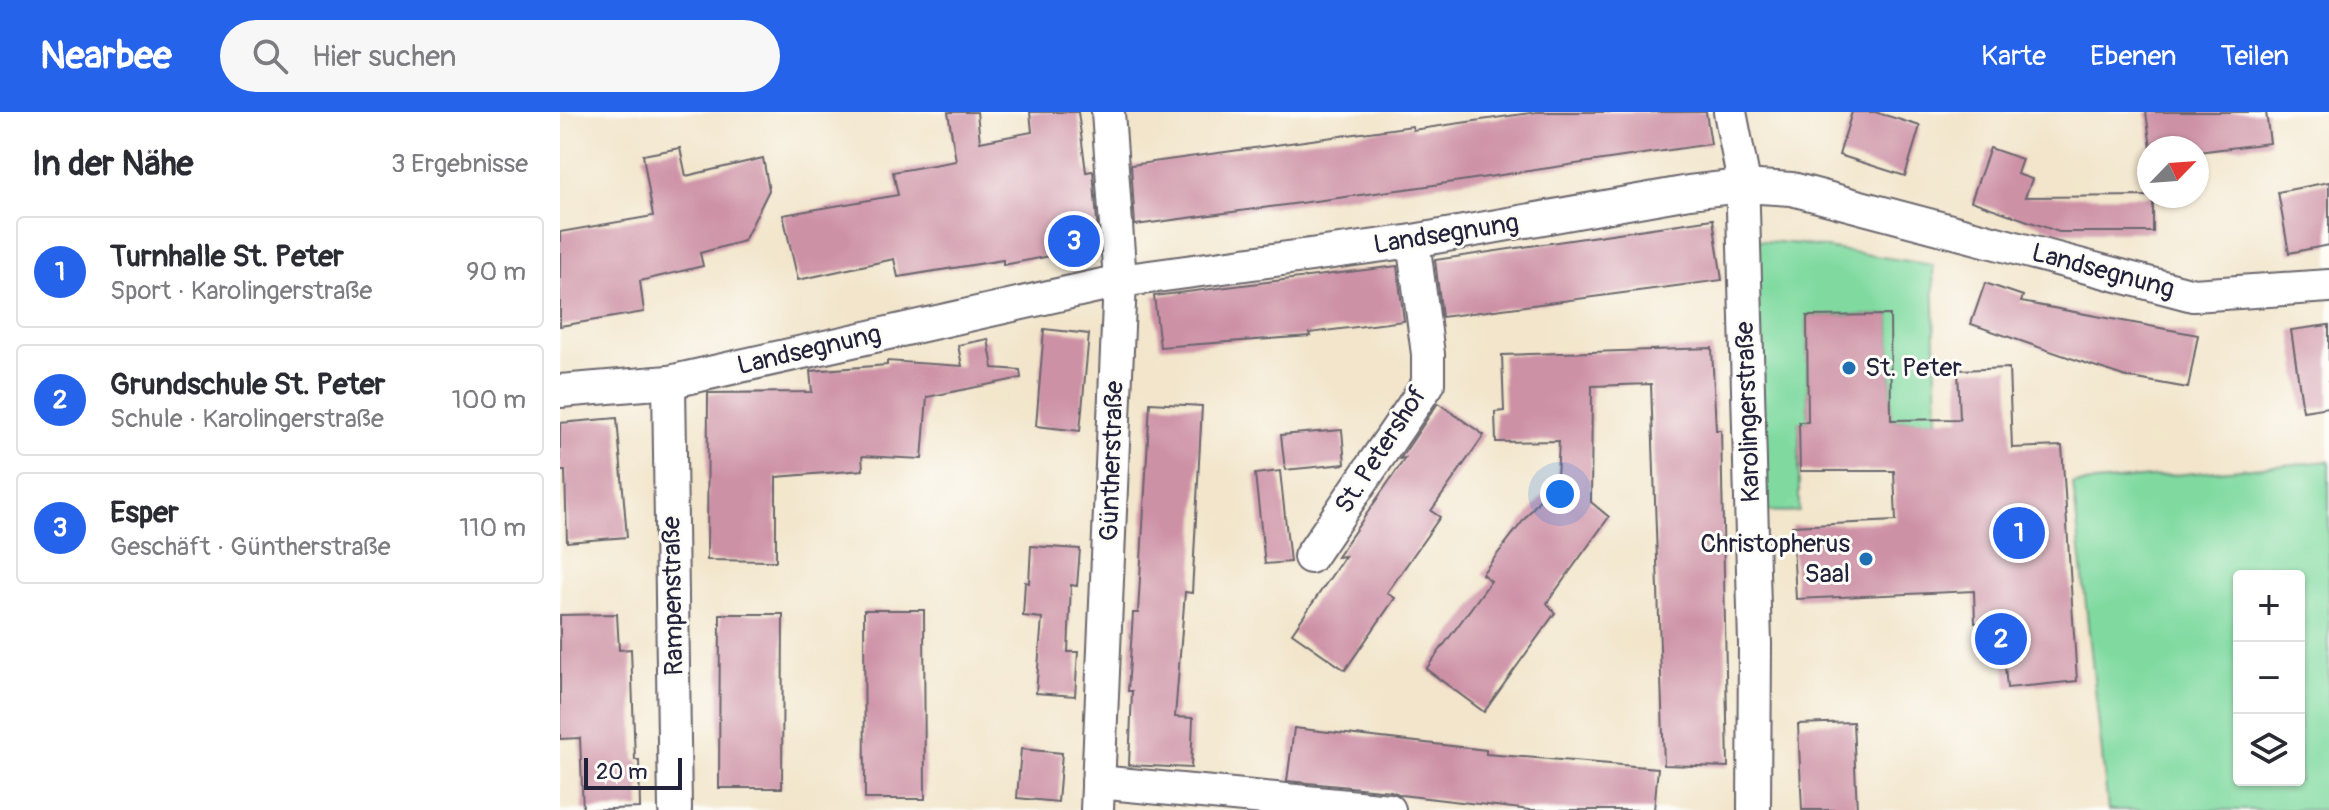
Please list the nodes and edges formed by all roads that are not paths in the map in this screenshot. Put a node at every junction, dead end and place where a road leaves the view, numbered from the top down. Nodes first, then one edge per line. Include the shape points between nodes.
1 (1108, 112) edge
2 (1730, 112) edge
3 (1741, 186) junction
4 (1413, 241) junction
5 (1120, 281) junction
6 (2329, 286) edge
7 (669, 382) junction
8 (560, 391) edge
9 (1310, 557) dead end
10 (1097, 796) edge
11 (675, 810) edge
12 (1389, 810) edge
13 (1754, 810) edge

1 - 5 street, Güntherstraße
2 - 3 street, Karolingerstraße
3 - 4 street, Landsegnung
3 - 6 street, Landsegnung via 1792,189 2193,295
3 - 13 street, Karolingerstraße via 1755,644
4 - 5 street, Landsegnung
4 - 9 street, St. Petershof via 1428,384
5 - 7 street, Landsegnung
5 - 10 street, Güntherstraße
7 - 8 street, Landsegnung
7 - 11 street, Rampenstraße
10 - 12 street

